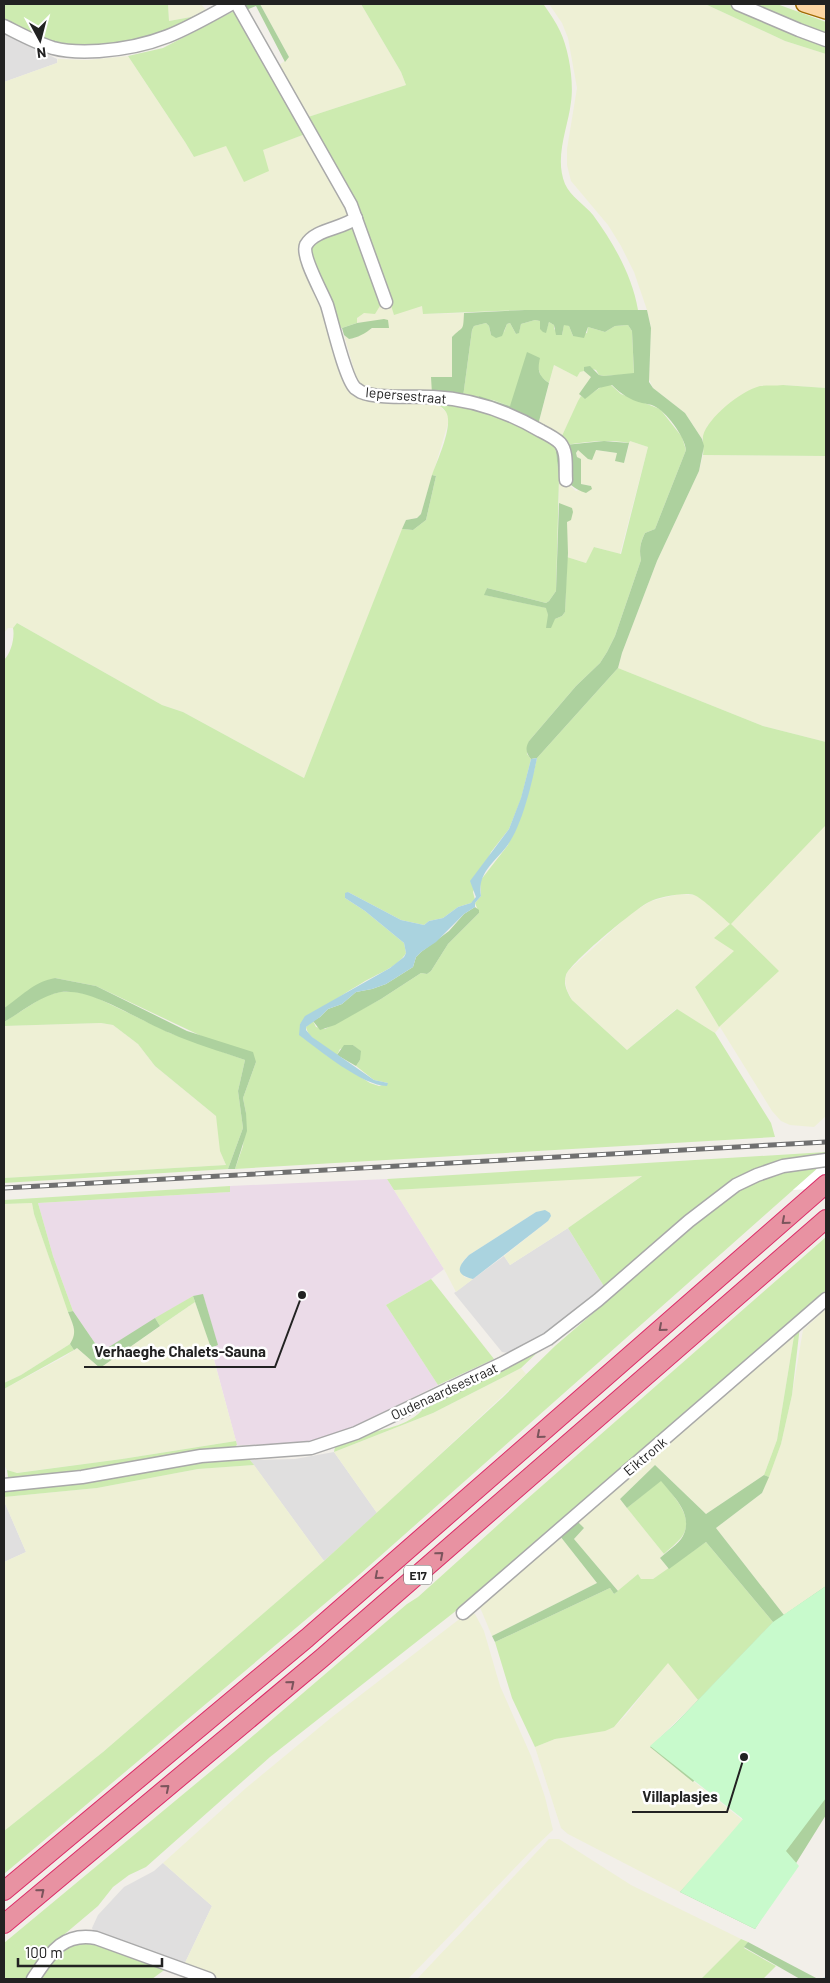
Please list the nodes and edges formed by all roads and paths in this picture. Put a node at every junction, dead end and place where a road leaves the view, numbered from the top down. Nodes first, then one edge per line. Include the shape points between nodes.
1 (231, 4) edge
2 (237, 4) edge
3 (738, 4) edge
4 (804, 4) edge
5 (826, 11) edge
6 (4, 26) edge
7 (826, 40) edge
8 (356, 218) junction
9 (386, 302) dead end
10 (566, 480) dead end
11 (826, 1160) edge
12 (824, 1186) edge
13 (826, 1219) edge
14 (826, 1299) edge
15 (4, 1484) edge
16 (463, 1613) dead end
17 (4, 1891) edge
18 (4, 1924) edge
19 (33, 1979) edge
20 (209, 1979) edge

1 - 6 street via 175,34 114,50 79,52 54,48
2 - 8 street via 324,155
3 - 7 street
4 - 5 main road
8 - 9 street
8 - 10 street, Iepersestraat via 314,238 305,251 355,388 372,395 436,397 480,403 510,415 534,426 560,444
11 - 15 street, Oudenaardsestraat via 783,1166 736,1185 548,1340 340,1439 311,1448 201,1456 82,1477
12 -> 17 highway, E17 via 307,1638
18 -> 13 highway, E17 via 322,1658
14 - 16 street, Eiktronk
19 - 20 street via 55,1948 68,1939 82,1936 96,1938

